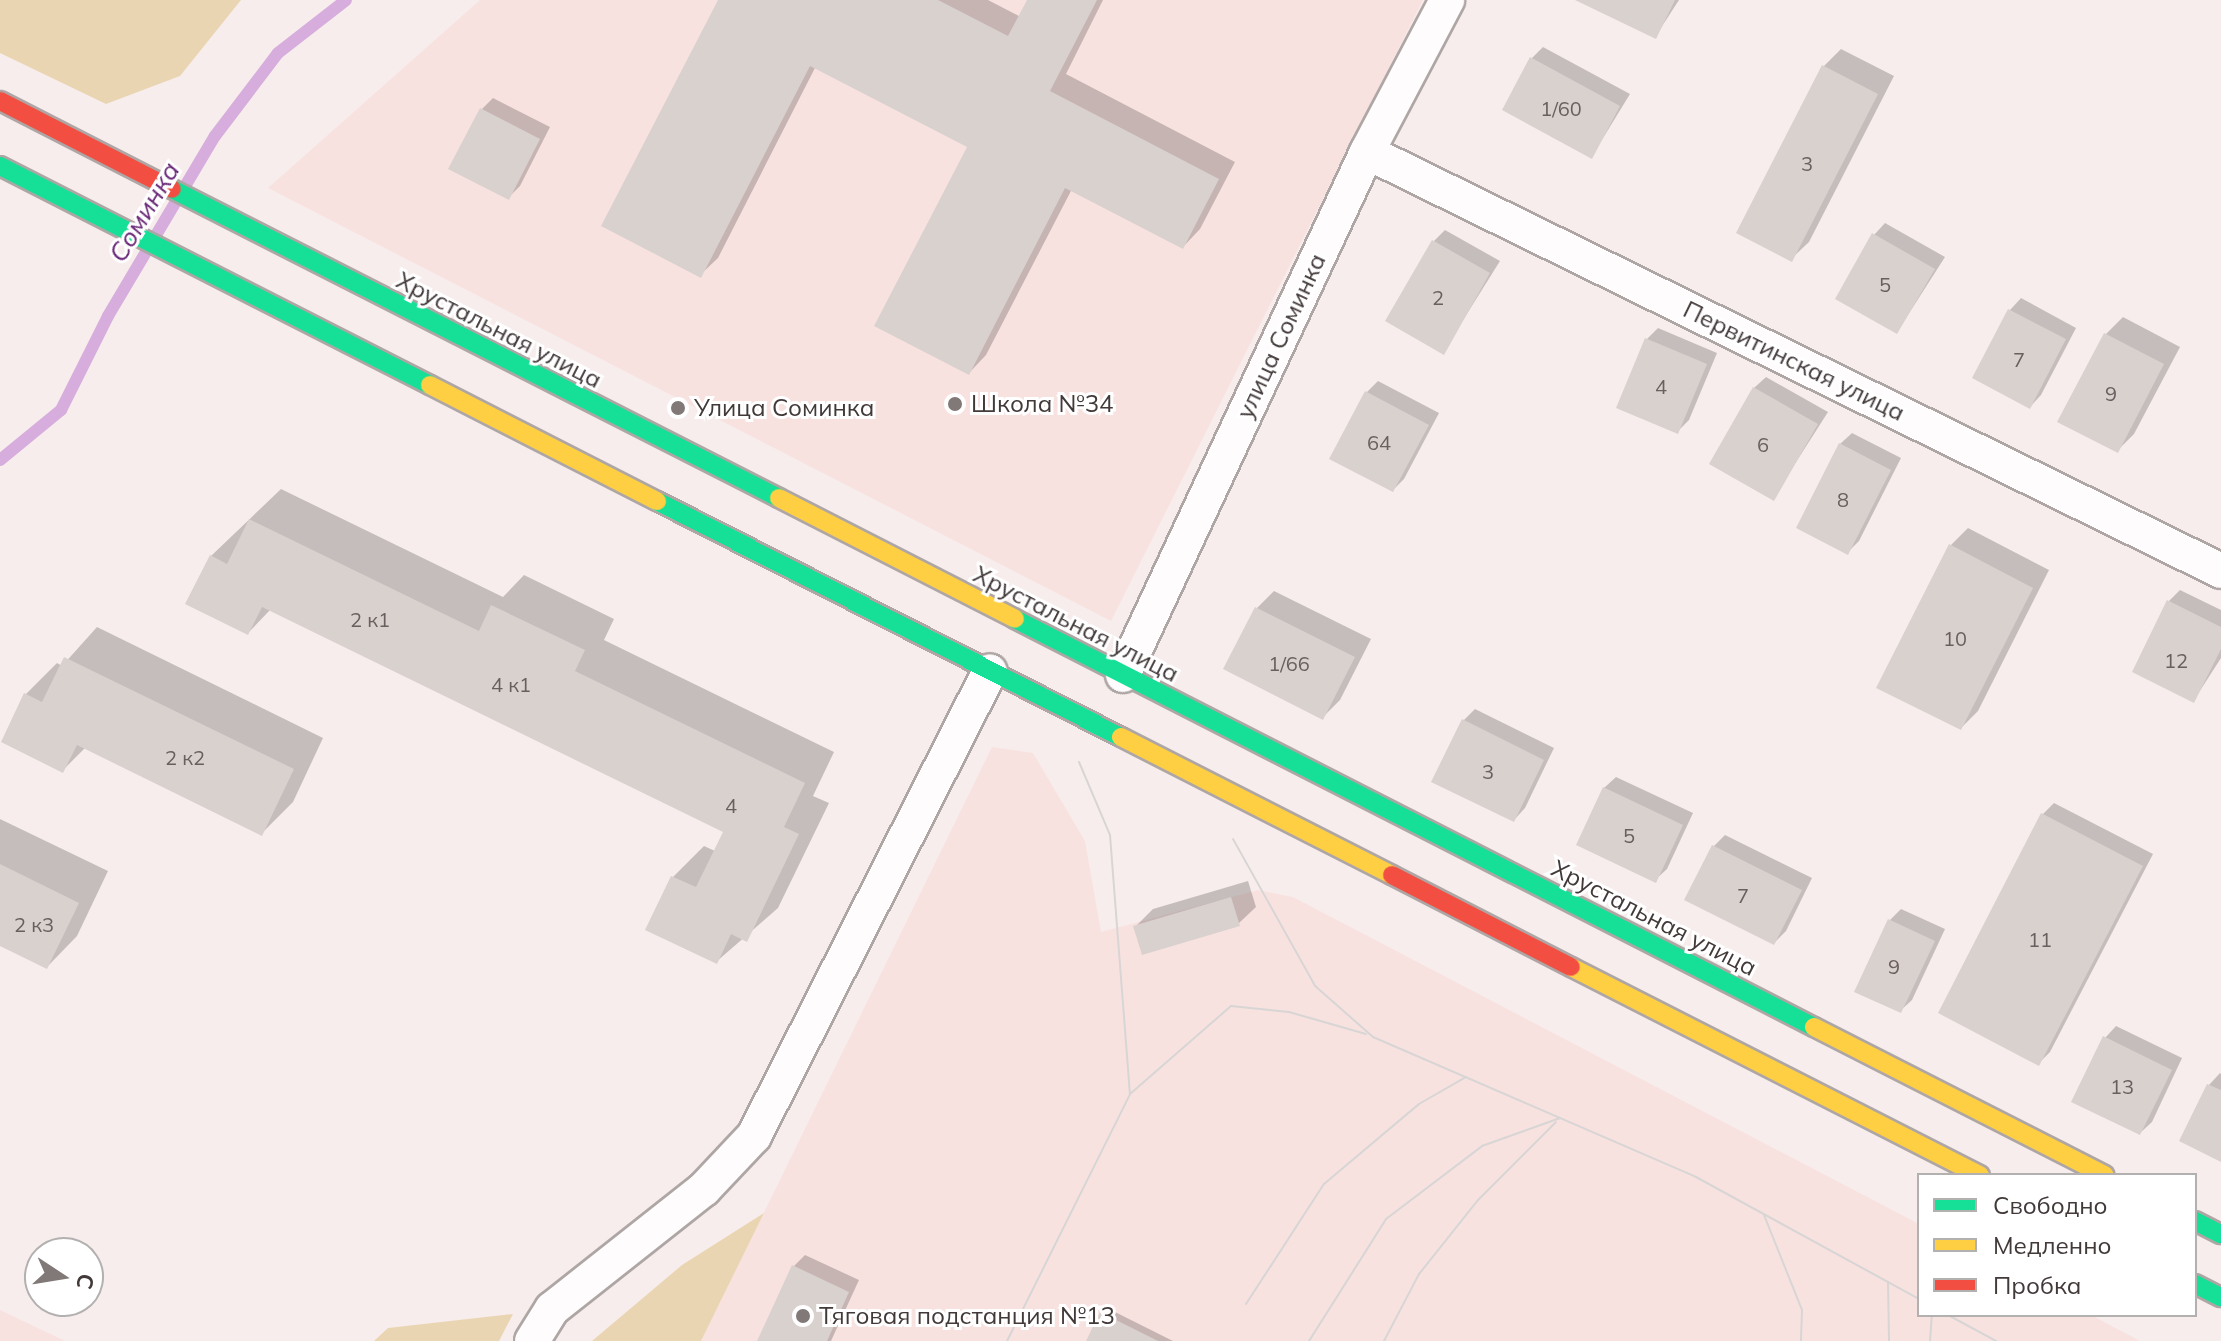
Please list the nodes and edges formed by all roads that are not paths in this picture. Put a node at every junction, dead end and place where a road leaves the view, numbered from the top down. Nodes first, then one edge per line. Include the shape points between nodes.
1 (1447, 0) edge
2 (0, 101) edge
3 (1367, 152) junction
4 (1, 166) edge
5 (2221, 571) edge
6 (992, 664) junction
7 (1120, 682) junction
8 (1976, 1173) edge
9 (2100, 1173) edge
10 (2197, 1222) edge
11 (2221, 1234) edge
12 (2197, 1285) edge
13 (2221, 1297) edge
14 (532, 1341) edge

1 - 3 street, улица Соминка
2 - 7 main road, Хрустальная улица
3 - 5 street, Первитинская улица
3 - 7 street, улица Соминка
4 - 6 main road
6 - 8 main road
6 - 14 street via 754,1136 704,1189 552,1309
7 - 9 main road, Хрустальная улица
10 - 11 main road
12 - 13 main road

